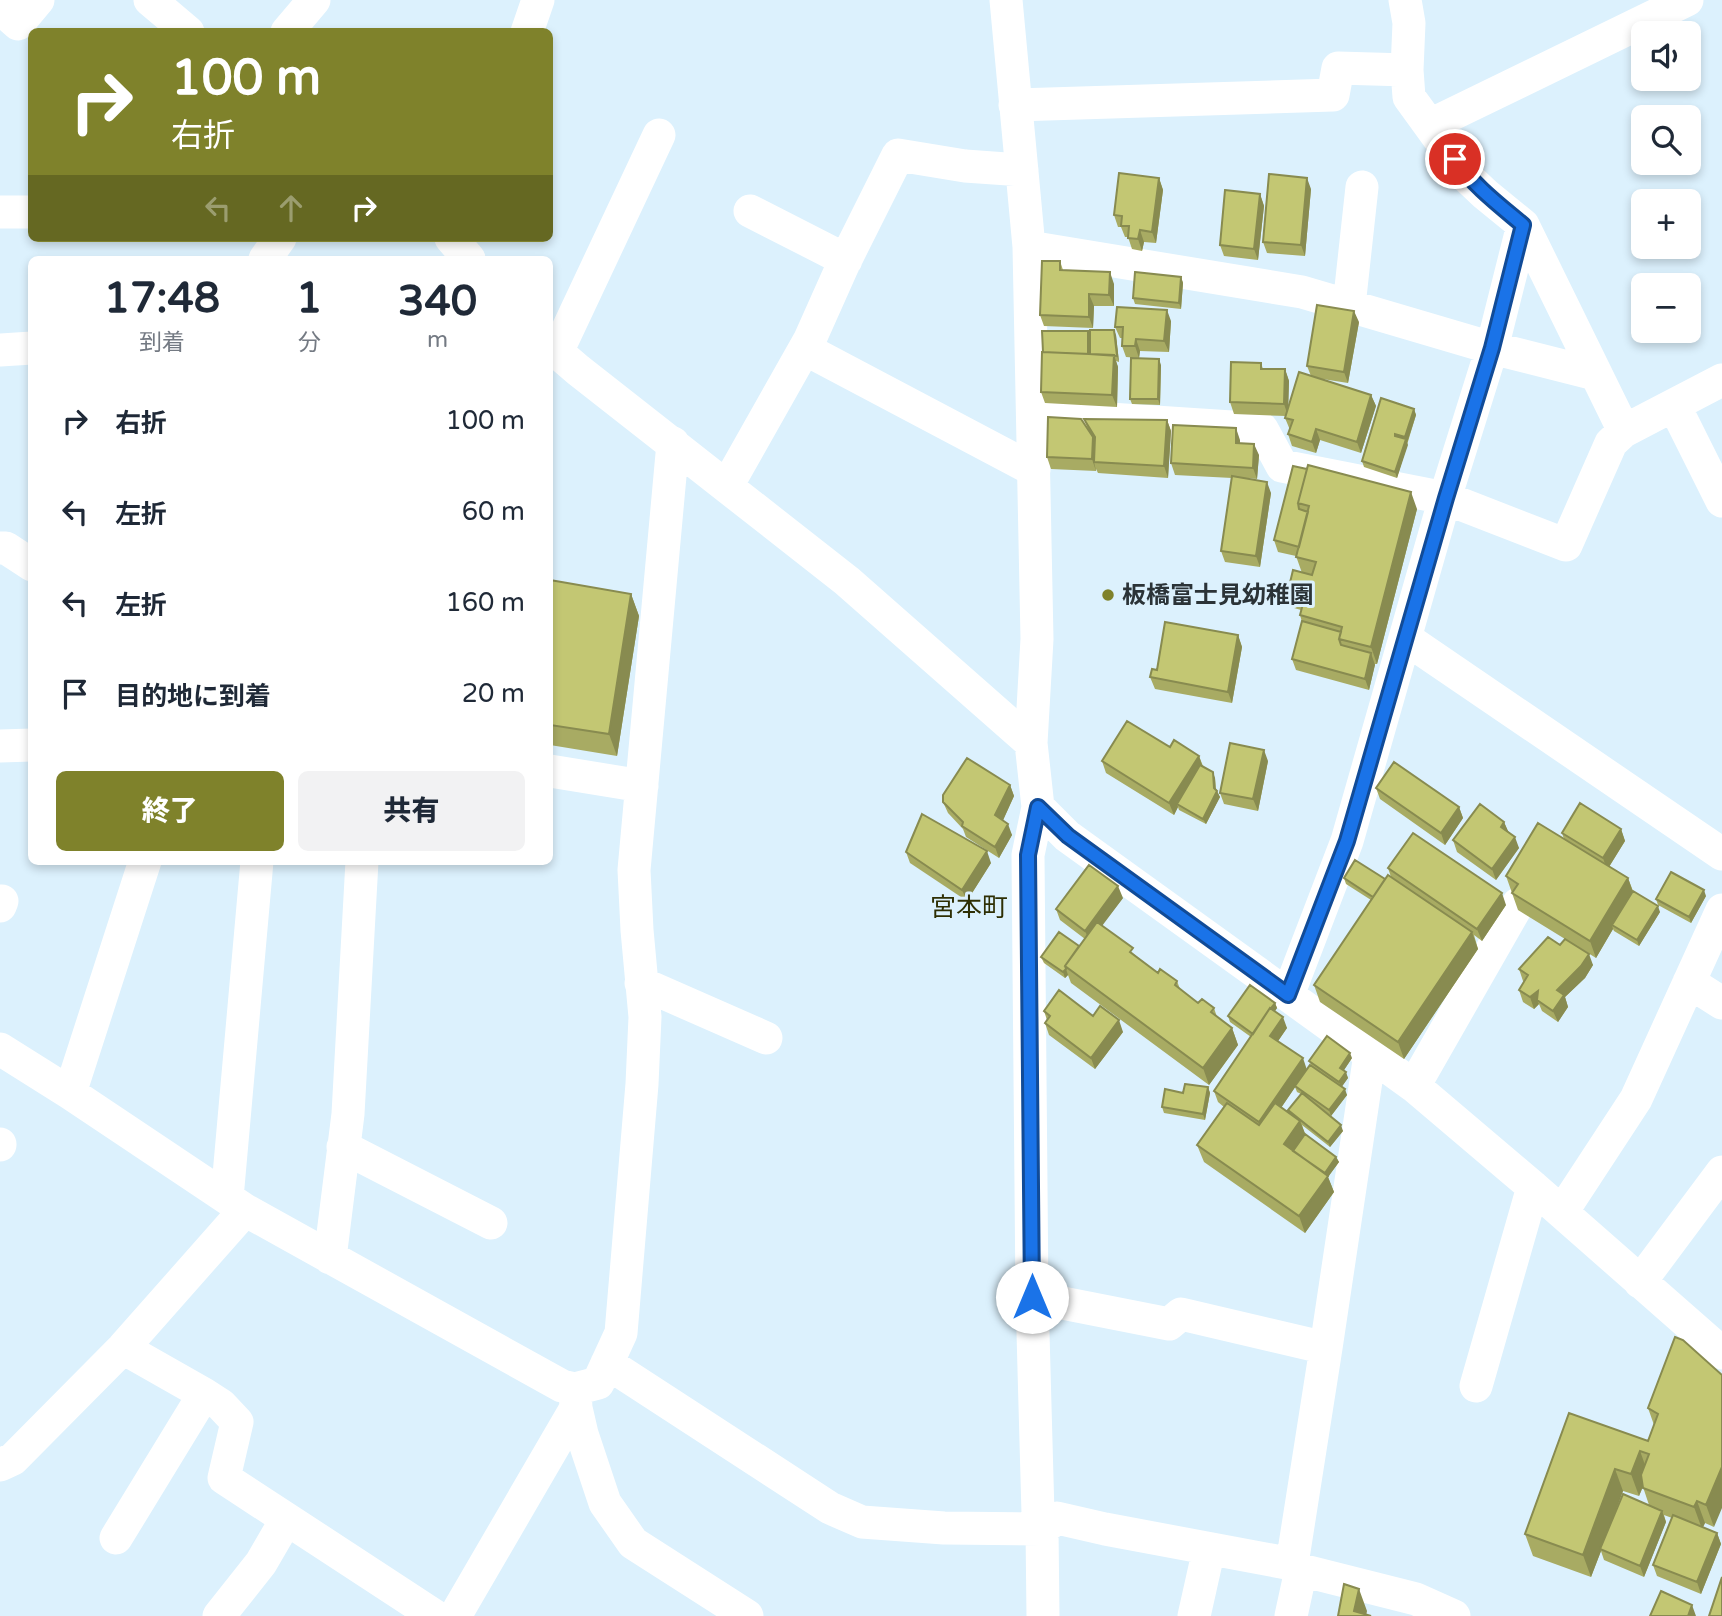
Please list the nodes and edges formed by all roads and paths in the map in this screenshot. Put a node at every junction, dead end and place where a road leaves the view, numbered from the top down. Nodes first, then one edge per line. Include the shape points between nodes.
1 (37, 0) edge
2 (150, 0) edge
3 (314, 0) edge
4 (538, 0) edge
5 (1006, 0) edge
6 (1405, 0) edge
7 (1687, 0) edge
8 (0, 8) edge
9 (183, 28) edge
10 (290, 28) edge
11 (528, 28) edge
12 (1407, 70) junction
13 (1016, 105) junction
14 (1430, 125) junction
15 (659, 135) dead end
16 (1022, 170) junction
17 (1362, 187) dead end
18 (751, 211) dead end
19 (0, 212) edge
20 (28, 212) edge
21 (1523, 225) junction
22 (454, 242) edge
23 (1029, 247) junction
24 (466, 256) edge
25 (846, 260) junction
26 (1349, 306) junction
27 (28, 348) edge
28 (1492, 348) junction
29 (553, 349) edge
30 (805, 349) junction
31 (0, 350) edge
32 (1595, 374) junction
33 (1722, 380) edge
34 (1674, 405) junction
35 (1033, 414) junction
36 (1624, 431) junction
37 (673, 443) junction
38 (1034, 470) junction
39 (727, 486) junction
40 (1446, 498) junction
41 (1722, 501) edge
42 (0, 548) edge
43 (28, 562) edge
44 (1405, 638) junction
45 (1031, 743) junction
46 (28, 745) edge
47 (0, 746) edge
48 (553, 771) edge
49 (642, 786) junction
50 (1038, 807) junction
51 (1722, 854) edge
52 (144, 865) edge
53 (257, 865) edge
54 (362, 865) edge
55 (1518, 904) edge
56 (1722, 910) edge
57 (1689, 982) junction
58 (641, 983) junction
59 (1288, 995) junction
60 (1722, 1003) edge
61 (766, 1038) dead end
62 (0, 1049) edge
63 (1370, 1054) junction
64 (1415, 1086) junction
65 (70, 1093) junction
66 (343, 1147) junction
67 (1722, 1172) edge
68 (1533, 1187) junction
69 (236, 1204) junction
70 (1562, 1212) junction
71 (491, 1223) dead end
72 (330, 1258) junction
73 (1640, 1282) junction
74 (1032, 1297) junction
75 (123, 1348) junction
76 (1326, 1348) junction
77 (1722, 1353) edge
78 (607, 1363) junction
79 (1476, 1386) dead end
80 (204, 1394) junction
81 (575, 1399) junction
82 (0, 1465) edge
83 (286, 1520) junction
84 (1042, 1529) junction
85 (116, 1538) dead end
86 (1209, 1549) junction
87 (1297, 1567) junction
88 (736, 1613) edge
89 (219, 1616) edge
90 (435, 1616) edge
91 (455, 1616) edge
92 (1043, 1616) edge
93 (1194, 1616) edge
94 (1291, 1616) edge
95 (1454, 1616) edge

1 - 8 street via 18,24
2 - 9 street
3 - 10 street
4 - 11 street
5 - 13 street
6 - 12 street
7 - 14 street
12 - 13 street via 1338,68 1332,95
12 - 14 street via 1409,97
13 - 16 street
14 - 21 street via 1467,177
15 - 29 street
16 - 23 street
16 - 25 street via 898,155
17 - 26 street
18 - 25 street
19 - 20 street
21 - 28 street
21 - 32 street
22 - 24 street
23 - 26 street via 1302,292
23 - 35 street
25 - 30 street
26 - 28 street
27 - 31 street
28 - 32 street
28 - 40 street
29 - 37 street
30 - 38 street
30 - 39 street
32 - 36 street
33 - 34 street
34 - 36 street
34 - 41 street
35 - 38 street
35 - 40 street via 1262,429 1282,466
36 - 40 street via 1611,443 1566,545
37 - 39 street
37 - 49 street
38 - 45 street via 1037,639
39 - 45 street via 847,581
40 - 44 street
42 - 43 street
44 - 51 street
44 - 59 street via 1347,841
45 - 50 street
46 - 47 street
48 - 49 street
49 - 58 street via 634,870
50 - 59 street via 1068,836
50 - 74 street via 1028,855
52 - 65 street
53 - 69 street
54 - 66 street
55 - 64 street
56 - 57 street
57 - 60 street
57 - 70 street via 1636,1099
58 - 61 street
58 - 78 street via 645,1017 642,1084 621,1333
59 - 63 street
62 - 65 street
63 - 64 street
63 - 76 street
64 - 68 street
65 - 69 street
66 - 71 street
66 - 72 street
67 - 73 street
68 - 70 street
68 - 79 street
69 - 72 street
69 - 75 street
70 - 73 street
72 - 81 street via 562,1386
73 - 77 street
74 - 76 street via 1169,1324 1181,1314
74 - 84 street
75 - 80 street
75 - 82 street via 13,1458
76 - 87 street
78 - 81 street via 598,1383
78 - 84 street via 830,1508 862,1522
80 - 83 street via 237,1422 224,1478
80 - 85 street
81 - 88 street via 605,1503 633,1543
81 - 91 street
83 - 89 street via 261,1563
83 - 90 street
84 - 86 street via 1058,1518
84 - 92 street
86 - 87 street
86 - 93 street
87 - 94 street
87 - 95 street via 1416,1599

